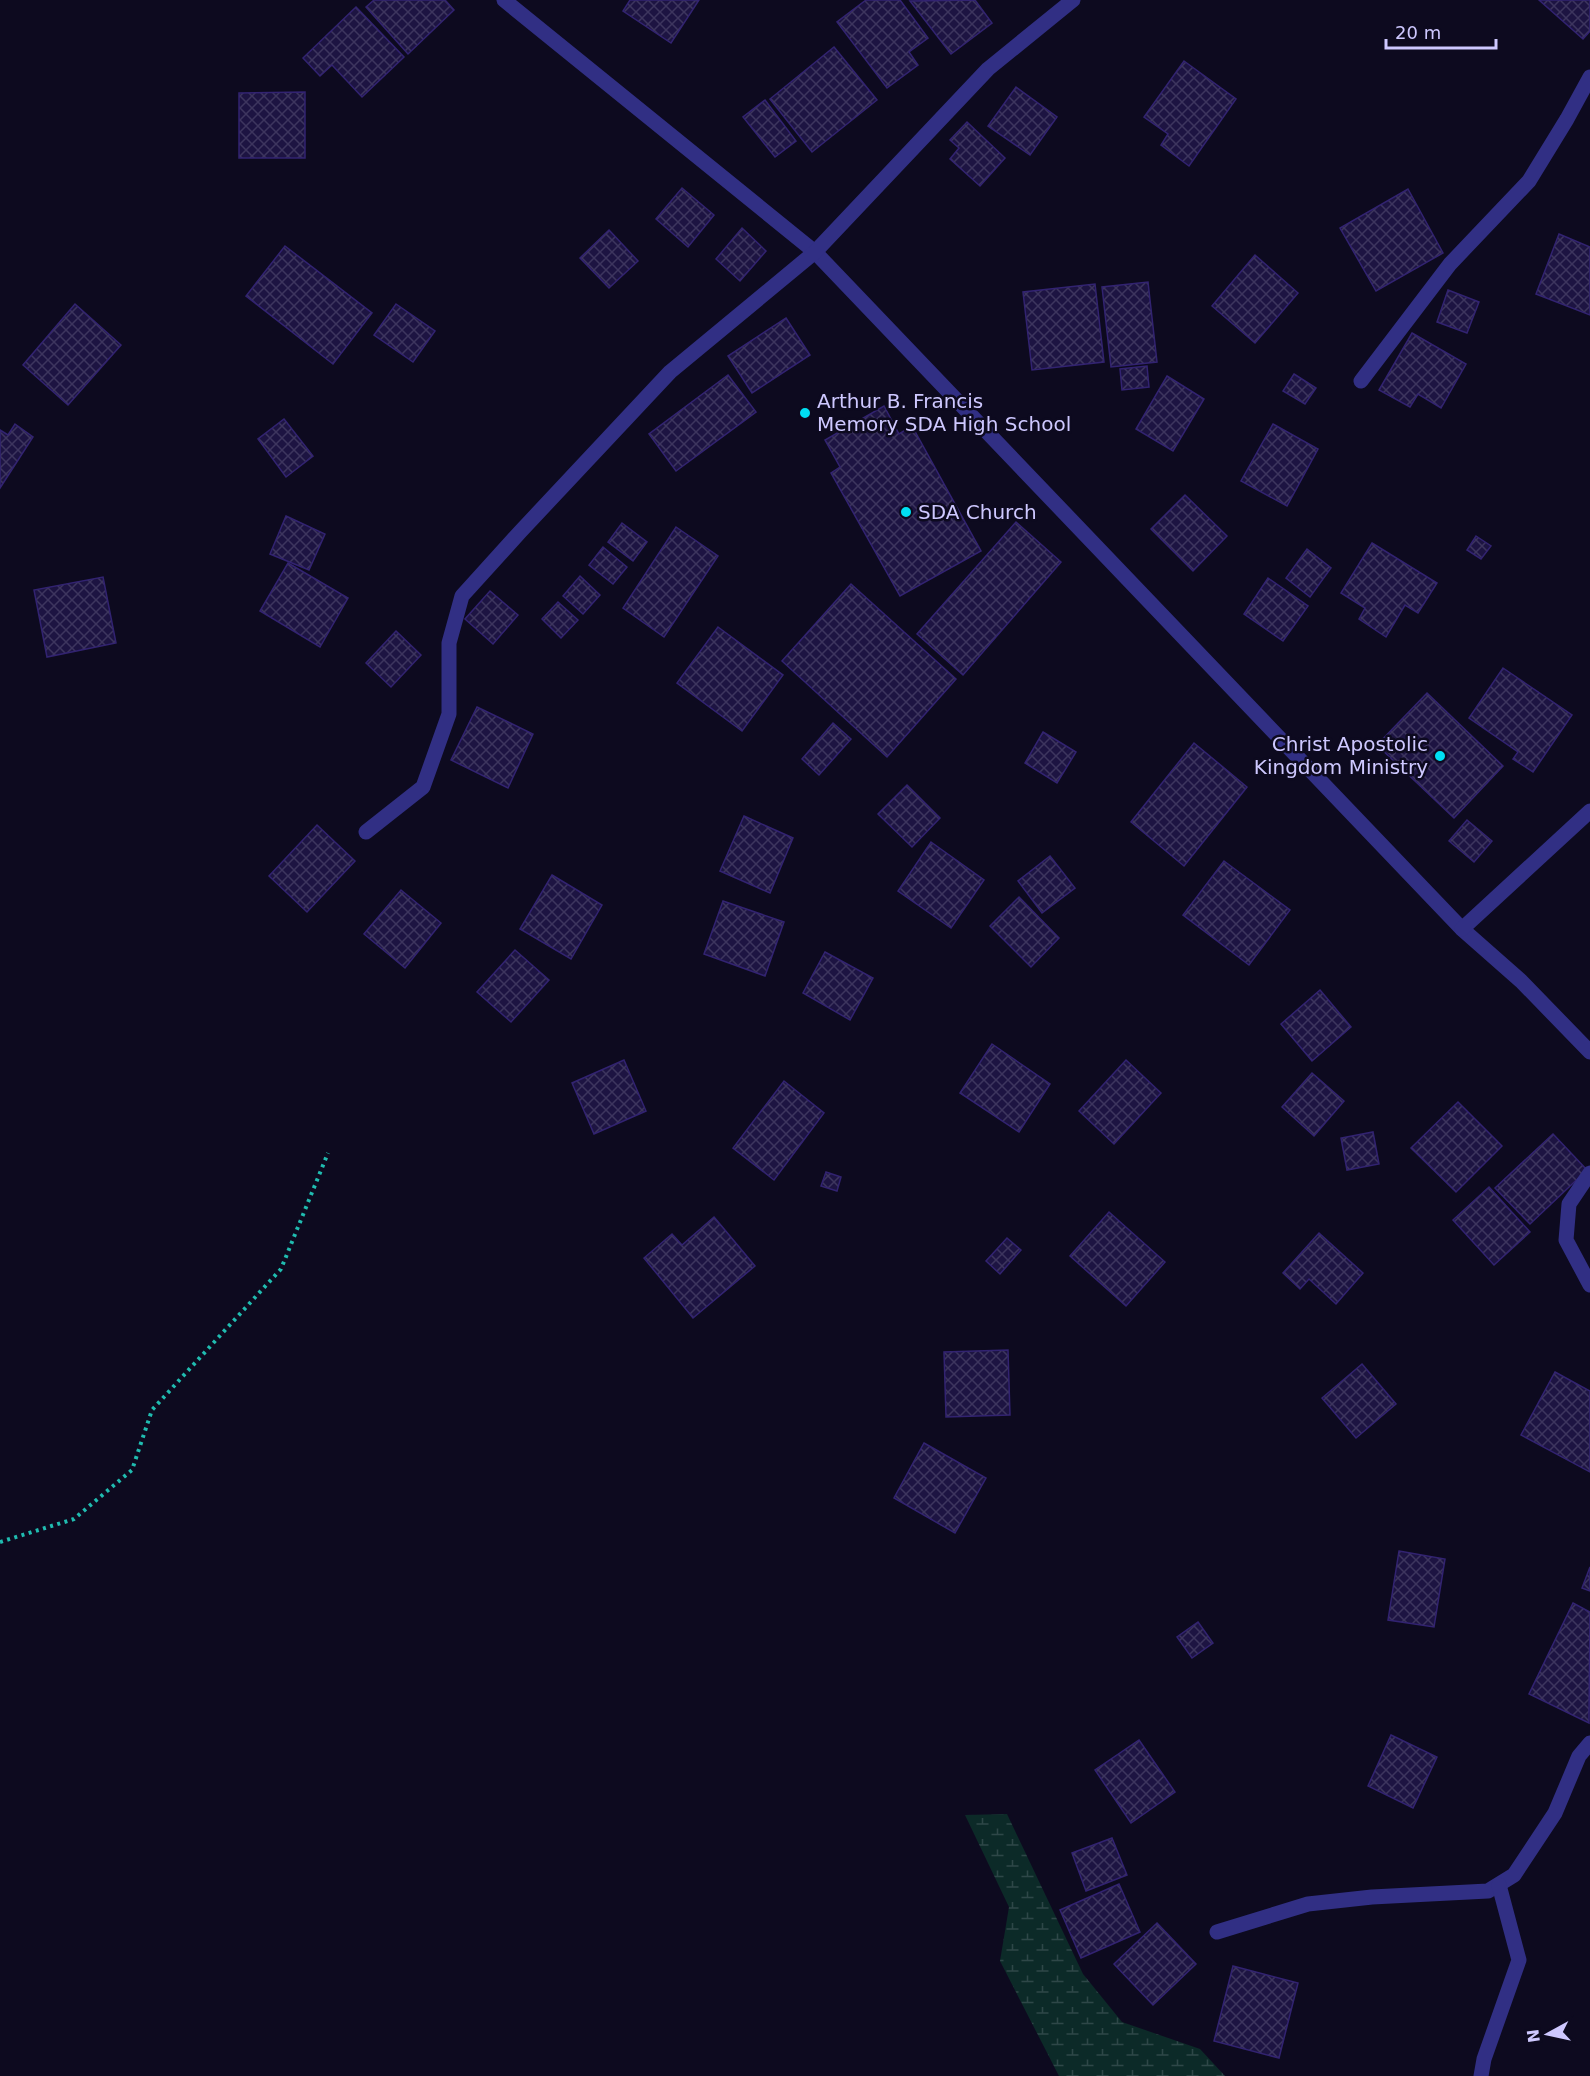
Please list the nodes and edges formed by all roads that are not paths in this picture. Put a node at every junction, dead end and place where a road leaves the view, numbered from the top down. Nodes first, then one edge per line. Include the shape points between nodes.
1 (504, 0) edge
2 (1072, 0) edge
3 (1590, 77) edge
4 (815, 252) junction
5 (1361, 381) dead end
6 (1590, 811) edge
7 (366, 832) dead end
8 (1462, 929) junction
9 (1590, 1052) edge
10 (1590, 1173) edge
11 (1590, 1285) edge
12 (1590, 1743) edge
13 (1499, 1885) junction
14 (1217, 1932) dead end
15 (1480, 2076) edge

1 - 4 street
2 - 4 street via 988,69
3 - 5 street via 1529,181 1450,264
4 - 7 street via 670,372 462,596 449,643 448,714 423,787
4 - 8 street
6 - 8 street
8 - 9 street via 1521,981
10 - 11 street via 1569,1204 1566,1240
12 - 13 street via 1579,1756 1555,1813 1514,1875
13 - 14 street via 1488,1891 1308,1904
13 - 15 street via 1519,1960

